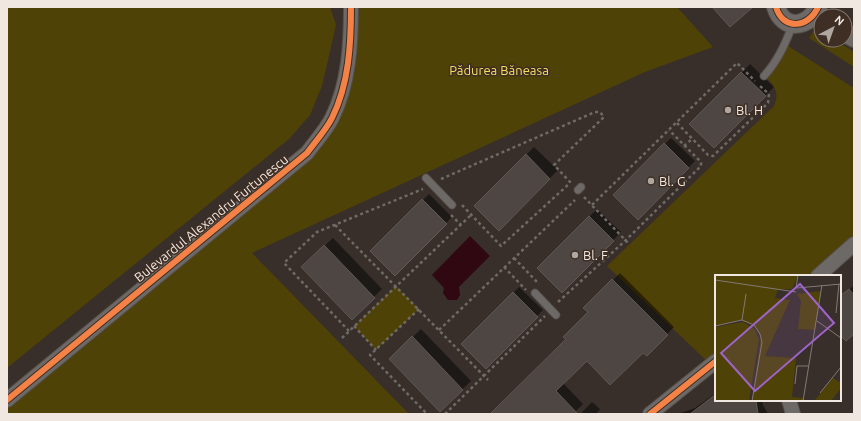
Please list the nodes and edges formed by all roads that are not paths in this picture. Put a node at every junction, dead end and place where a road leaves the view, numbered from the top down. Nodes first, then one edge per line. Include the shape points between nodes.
1 (351, 7) edge
2 (776, 7) edge
3 (813, 16) edge
4 (813, 17) edge
5 (764, 76) dead end
6 (426, 178) dead end
7 (452, 205) dead end
8 (854, 244) edge
9 (819, 275) edge
10 (531, 293) road end
11 (556, 315) dead end
12 (715, 362) edge
13 (7, 400) edge
14 (790, 401) edge
15 (650, 414) edge
16 (793, 414) edge

1 - 13 street, Bulevardul Alexandru Furtunescu via 351,46 341,95 332,119 307,153
2 - 3 street via 780,16
4 - 5 lane via 785,44 772,68
6 - 7 lane
8 - 9 street
10 - 11 lane
12 - 15 street
14 - 16 street

